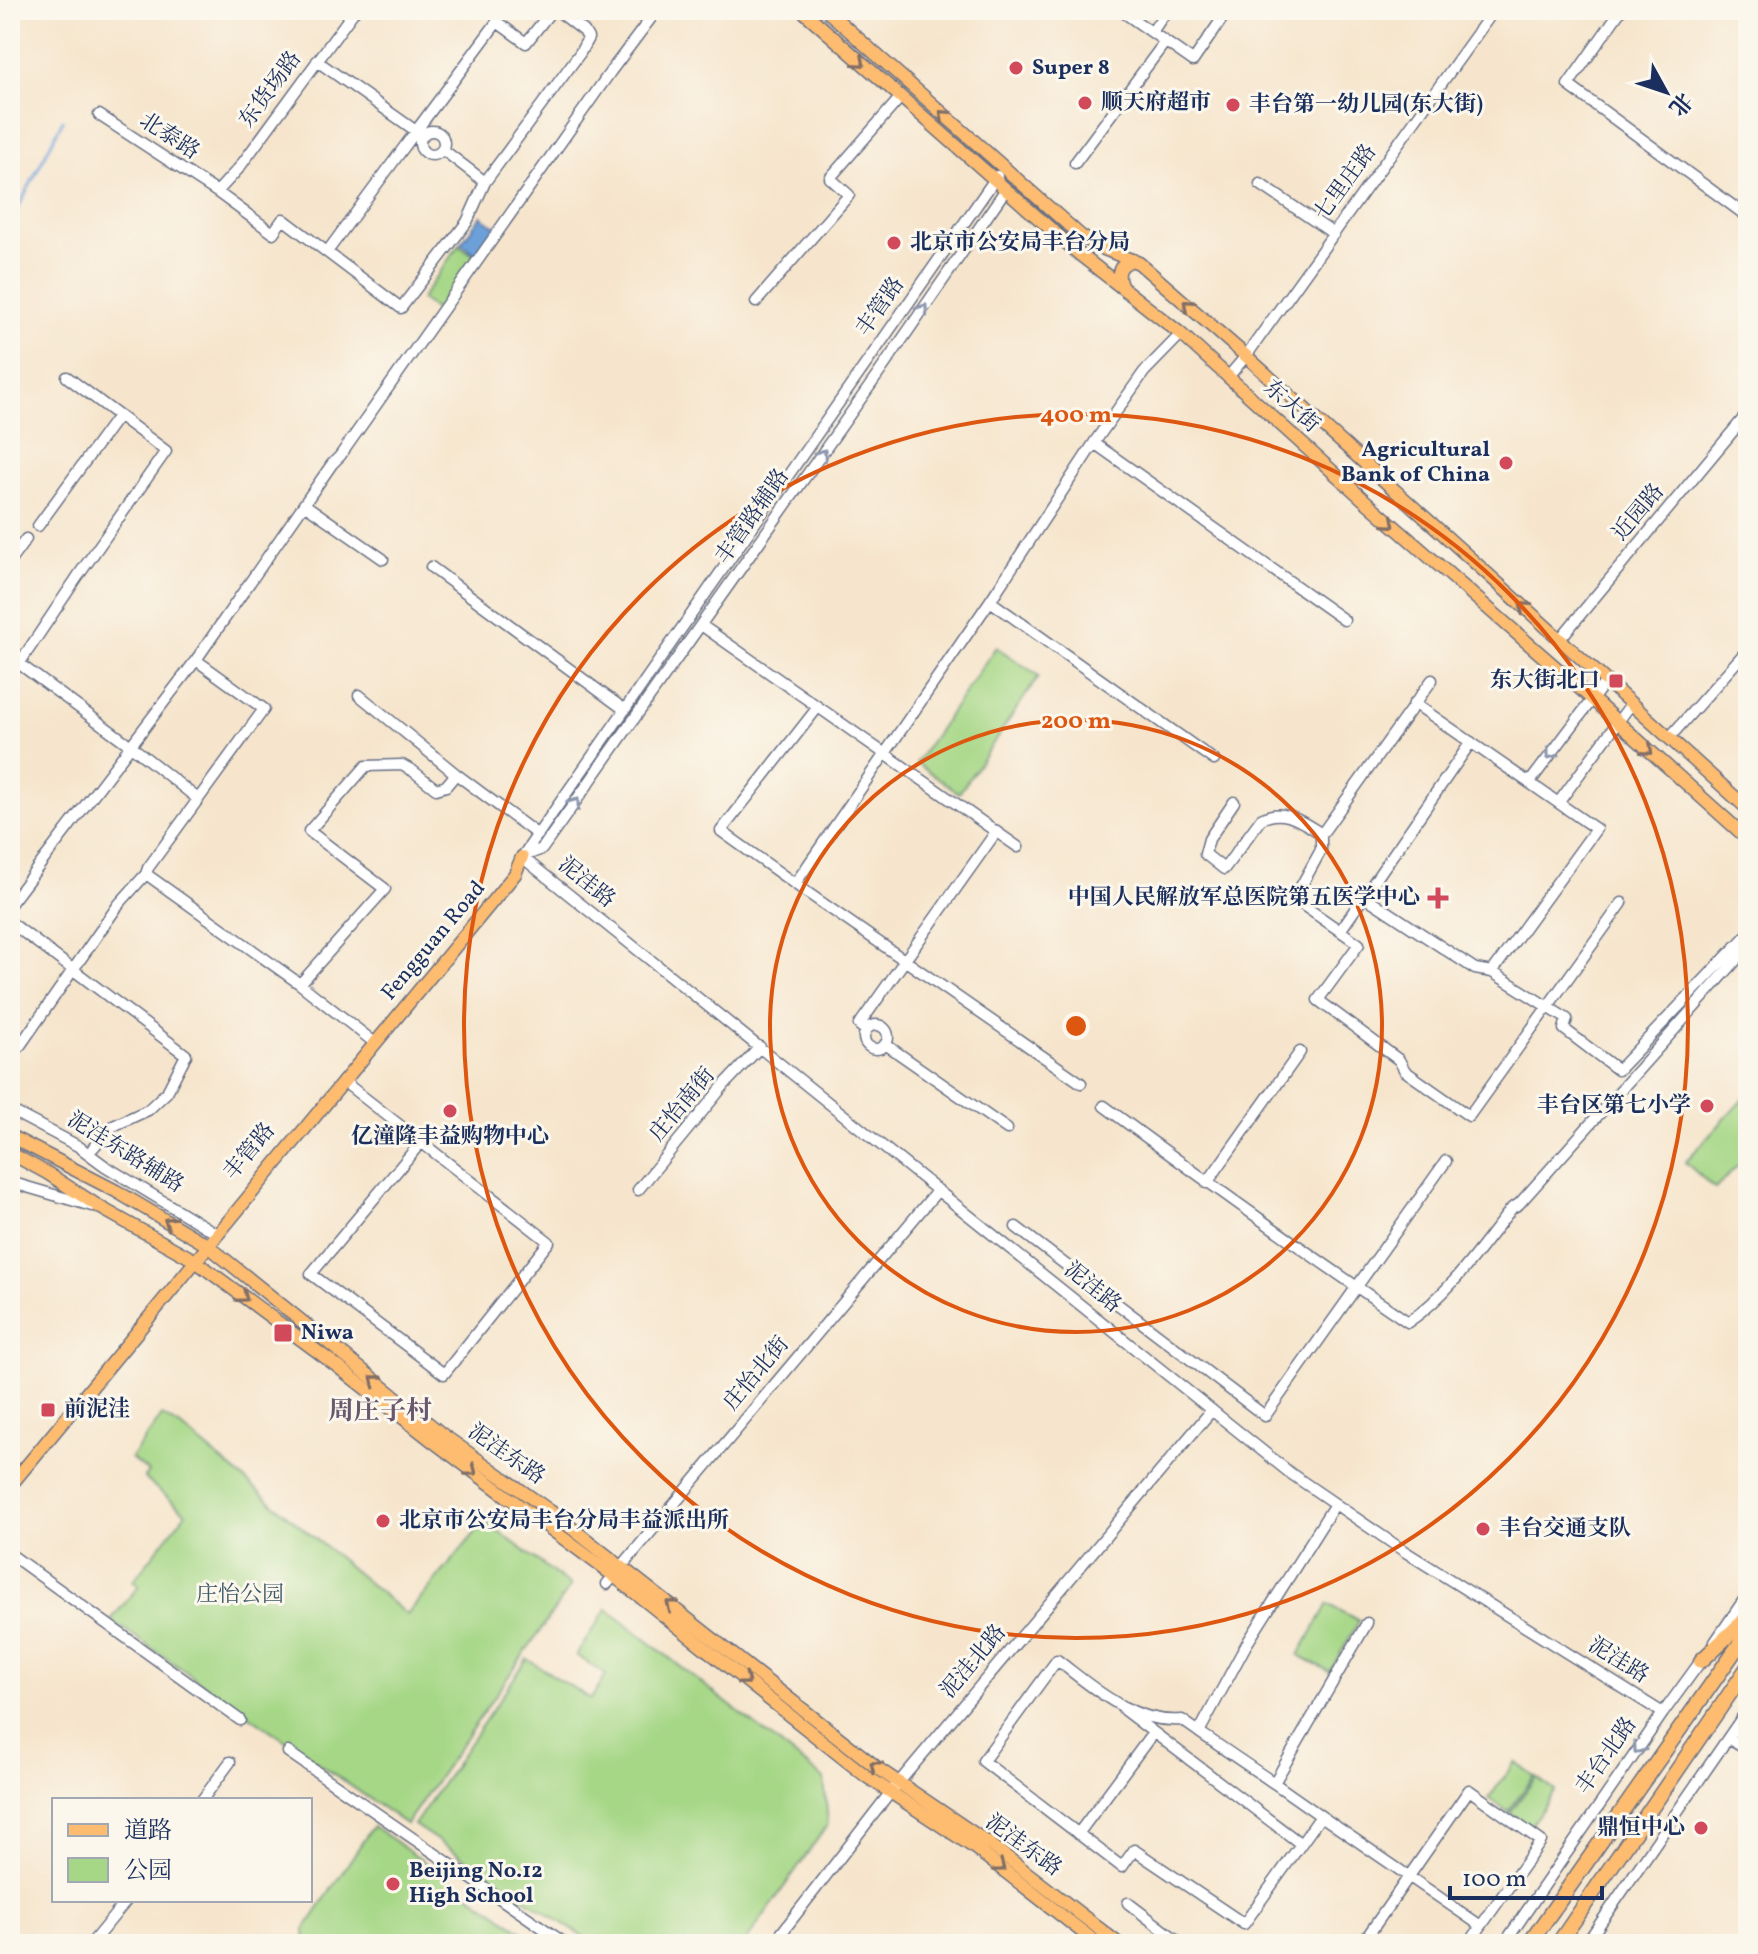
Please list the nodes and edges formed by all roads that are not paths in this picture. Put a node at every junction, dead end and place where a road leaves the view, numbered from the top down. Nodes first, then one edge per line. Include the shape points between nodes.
1 (355, 10) edge
2 (554, 10) edge
3 (657, 10) edge
4 (802, 10) edge
5 (826, 10) edge
6 (1120, 10) edge
7 (1167, 10) edge
8 (1228, 10) edge
9 (1494, 10) edge
10 (1621, 10) edge
11 (1152, 32) junction
12 (1165, 42) junction
13 (317, 61) junction
14 (900, 98) junction
15 (99, 115) dead end
16 (419, 134) junction
17 (1075, 163) dead end
18 (1003, 167) junction
19 (994, 179) junction
20 (485, 182) junction
21 (1260, 184) dead end
22 (1006, 189) junction
23 (217, 192) junction
24 (1748, 217) edge
25 (1334, 234) junction
26 (327, 252) junction
27 (1133, 260) junction
28 (1121, 286) junction
29 (756, 302) dead end
30 (1181, 334) junction
31 (1246, 356) junction
32 (879, 373) junction
33 (67, 377) dead end
34 (1228, 377) junction
35 (848, 391) junction
36 (1748, 413) edge
37 (118, 416) junction
38 (1094, 443) junction
39 (304, 504) junction
40 (38, 526) dead end
41 (26, 539) dead end
42 (383, 559) dead end
43 (10, 561) edge
44 (431, 567) dead end
45 (990, 601) junction
46 (1344, 620) dead end
47 (701, 625) junction
48 (1560, 639) junction
49 (1748, 649) edge
50 (14, 660) edge
51 (196, 660) junction
52 (1432, 680) dead end
53 (1606, 681) junction
54 (359, 695) dead end
55 (1592, 699) junction
56 (1414, 703) junction
57 (1631, 704) junction
58 (818, 707) junction
59 (624, 712) junction
60 (1617, 722) junction
61 (1669, 738) junction
62 (1471, 742) junction
63 (618, 743) junction
64 (131, 746) junction
65 (885, 753) junction
66 (1214, 760) dead end
67 (456, 774) junction
68 (1530, 782) junction
69 (198, 799) junction
70 (1234, 802) dead end
71 (1559, 802) junction
72 (1748, 809) edge
73 (996, 832) junction
74 (1322, 834) junction
75 (538, 835) junction
76 (1748, 839) edge
77 (1018, 847) dead end
78 (522, 857) junction
79 (146, 874) junction
80 (795, 884) junction
81 (1364, 896) junction
82 (1622, 903) dead end
83 (10, 904) edge
84 (10, 922) edge
85 (1340, 931) junction
86 (1748, 934) edge
87 (1748, 947) edge
88 (906, 960) junction
89 (72, 969) junction
90 (1492, 972) junction
91 (300, 984) junction
92 (1547, 1006) junction
93 (865, 1030) junction
94 (372, 1041) junction
95 (885, 1044) junction
96 (760, 1047) junction
97 (1300, 1052) dead end
98 (10, 1060) edge
99 (343, 1081) junction
100 (1081, 1083) dead end
101 (1104, 1106) dead end
102 (10, 1110) edge
103 (1007, 1129) dead end
104 (10, 1136) edge
105 (422, 1141) junction
106 (93, 1148) dead end
107 (10, 1153) edge
108 (1446, 1161) dead end
109 (10, 1179) edge
110 (1207, 1183) junction
111 (638, 1190) dead end
112 (938, 1190) junction
113 (101, 1208) junction
114 (1016, 1227) dead end
115 (214, 1232) junction
116 (204, 1243) junction
117 (191, 1259) junction
118 (1356, 1287) junction
119 (1212, 1410) junction
120 (10, 1473) edge
121 (10, 1486) edge
122 (1335, 1504) junction
123 (10, 1554) edge
124 (614, 1576) junction
125 (1748, 1594) edge
126 (1748, 1617) edge
127 (1367, 1623) dead end
128 (1748, 1632) edge
129 (1701, 1661) junction
130 (1748, 1667) edge
131 (1117, 1705) junction
132 (1748, 1709) edge
133 (1663, 1713) junction
134 (240, 1720) dead end
135 (1199, 1732) junction
136 (1153, 1733) junction
137 (1729, 1738) junction
138 (1748, 1749) edge
139 (288, 1752) dead end
140 (230, 1762) dead end
141 (1274, 1783) junction
142 (894, 1788) junction
143 (203, 1798) edge
144 (1321, 1816) junction
145 (1078, 1834) junction
146 (1301, 1844) junction
147 (1408, 1876) junction
148 (125, 1902) edge
149 (1128, 1903) dead end
150 (1481, 1926) junction
151 (91, 1944) edge
152 (566, 1944) edge
153 (773, 1944) edge
154 (1098, 1944) edge
155 (1119, 1944) edge
156 (1182, 1944) edge
157 (1362, 1944) edge
158 (1469, 1944) edge
159 (1504, 1944) edge
160 (1529, 1944) edge
161 (1558, 1944) edge
162 (1586, 1944) edge

1 - 13 street, 东货场路
2 - 16 street via 526,43 497,22
2 - 20 street via 588,38
3 - 39 street
4 -> 14 main road, 东大街
18 -> 5 main road, 东大街
6 - 11 street
7 - 11 street
8 - 12 street via 1193,61
9 - 25 street, 七里庄路
10 - 24 street via 1568,85
11 - 12 street
12 - 17 street
13 - 16 street
13 - 23 street, 东货场路
14 - 19 main road, 东大街
14 - 29 street via 830,178 849,195
15 - 23 street, 北泰路
16 - 20 street via 440,134 442,149
16 - 26 street
18 - 19 street, 丰管路
18 - 27 main road, 东大街 via 1081,236
19 - 22 main road, 东大街
19 - 35 street, 丰管路
20 - 26 street via 467,222 401,308
21 - 25 street
22 - 28 main road, 东大街
32 -> 22 street, 丰管路辅路
23 - 26 street, 北泰路 via 273,233 283,219
25 - 31 street, 七里庄路
27 - 28 main road via 1119,269
31 -> 27 main road, 东大街
28 - 30 main road, 东大街
30 - 34 main road, 东大街
30 - 38 street via 1144,372
31 - 34 street, 七里庄路
48 -> 31 main road, 东大街
32 - 35 street
47 -> 32 street, 丰管路辅路
33 - 37 street
34 -> 55 main road, 东大街
35 - 59 street
36 - 48 street, 近园路
37 - 40 street
37 - 50 street via 166,451
38 - 45 street
38 - 46 street
39 - 42 street
39 - 51 street
41 - 43 street
44 - 59 street
45 - 65 street
45 - 66 street
47 - 58 street
47 - 63 street, 丰管路辅路
48 - 53 main road, 东大街
49 - 61 street
50 - 64 street
51 - 64 street
51 - 69 street via 264,709
52 - 56 street
53 - 55 street
53 - 57 main road, 东大街
54 - 67 street
55 - 60 main road, 东大街
55 -> 68 street
56 - 62 street
56 - 74 street
57 - 60 street
57 - 61 main road, 东大街
58 - 65 street
58 - 80 street via 721,831
59 - 63 street
59 - 75 street
60 - 71 street
60 -> 76 main road, 东大街
61 - 72 main road, 东大街
62 - 68 street
62 - 81 street
78 -> 63 street, 丰管路辅路 via 542,849
64 - 69 street
64 - 83 street
65 - 73 street
65 - 80 street
67 - 75 street
67 - 91 street via 436,789 402,765 366,766 309,831 385,889
68 - 71 street
69 - 79 street
70 - 74 street via 1205,854 1224,869 1270,814 1290,815
71 - 90 street via 1596,829
73 - 77 street
73 - 88 street
74 - 85 street via 1321,850 1294,899
75 - 78 street
78 - 94 main road, 丰管路
78 - 96 street, 泥洼路
79 - 89 street
79 - 91 street
80 - 88 street
81 - 85 street
81 - 90 street via 1475,969
82 - 92 street
84 - 89 street
85 - 92 street via 1359,944 1318,1000 1469,1116
86 - 92 street via 1618,1070 1564,1029 1567,1019
87 - 118 street via 1427,1309 1408,1322
88 - 93 street via 859,1025
88 - 100 street
89 - 98 street
89 - 106 street via 186,1055 167,1092 148,1110 111,1127
90 - 92 street
91 - 94 street
93 - 95 street via 869,1047
93 - 95 street via 873,1025 884,1028
94 - 99 main road
94 - 115 main road, 丰管路
95 - 103 street
96 - 111 street, 庄怡南街
96 - 112 street, 泥洼路
97 - 110 street
99 - 105 street
99 - 115 main road
101 - 110 street
102 - 115 street, 泥洼东路辅路 via 78,1146
116 -> 104 main road, 泥洼东路
105 - 105 street via 549,1242 444,1374 311,1274
107 - 113 main road, 泥洼东路
108 - 118 street
109 - 113 street
110 - 118 street
112 - 119 street, 泥洼路
112 - 124 street, 庄怡北街
113 - 117 main road, 泥洼东路
114 - 118 street via 1265,1416
115 - 116 main road, 丰管路
116 - 117 main road, 丰管路
124 -> 116 main road, 泥洼东路 via 550,1511 443,1435
117 - 120 main road, 丰管路
117 - 121 main road
117 -> 124 main road, 泥洼东路
119 - 122 street, 泥洼路
119 - 142 street, 泥洼北路
122 - 133 street, 泥洼路
122 - 135 street via 1246,1645
123 - 134 street
124 - 142 main road, 泥洼东路
125 - 129 street, 丰台北路
126 - 129 highway
127 - 141 street
128 - 160 highway, 丰台北路
129 - 133 street, 丰台北路
130 - 161 highway
131 - 135 street via 1165,1721 1182,1720
131 - 136 street
131 - 145 street via 1057,1660 983,1761
132 - 137 street
133 -> 159 street, 丰台北路
135 - 141 street
136 - 145 street
136 - 146 street
137 - 138 street
137 - 162 street
139 - 152 street
140 - 143 street
141 - 144 street
142 - 153 street, 泥洼北路
142 -> 154 main road, 泥洼东路
142 - 155 main road, 泥洼东路 via 991,1845
144 - 146 street
144 - 147 street
145 - 146 street via 1122,1867 1134,1850 1244,1924
147 - 150 street
147 - 150 street via 1469,1790 1541,1841
147 - 157 street
148 - 151 street
149 - 156 street
150 - 158 street

